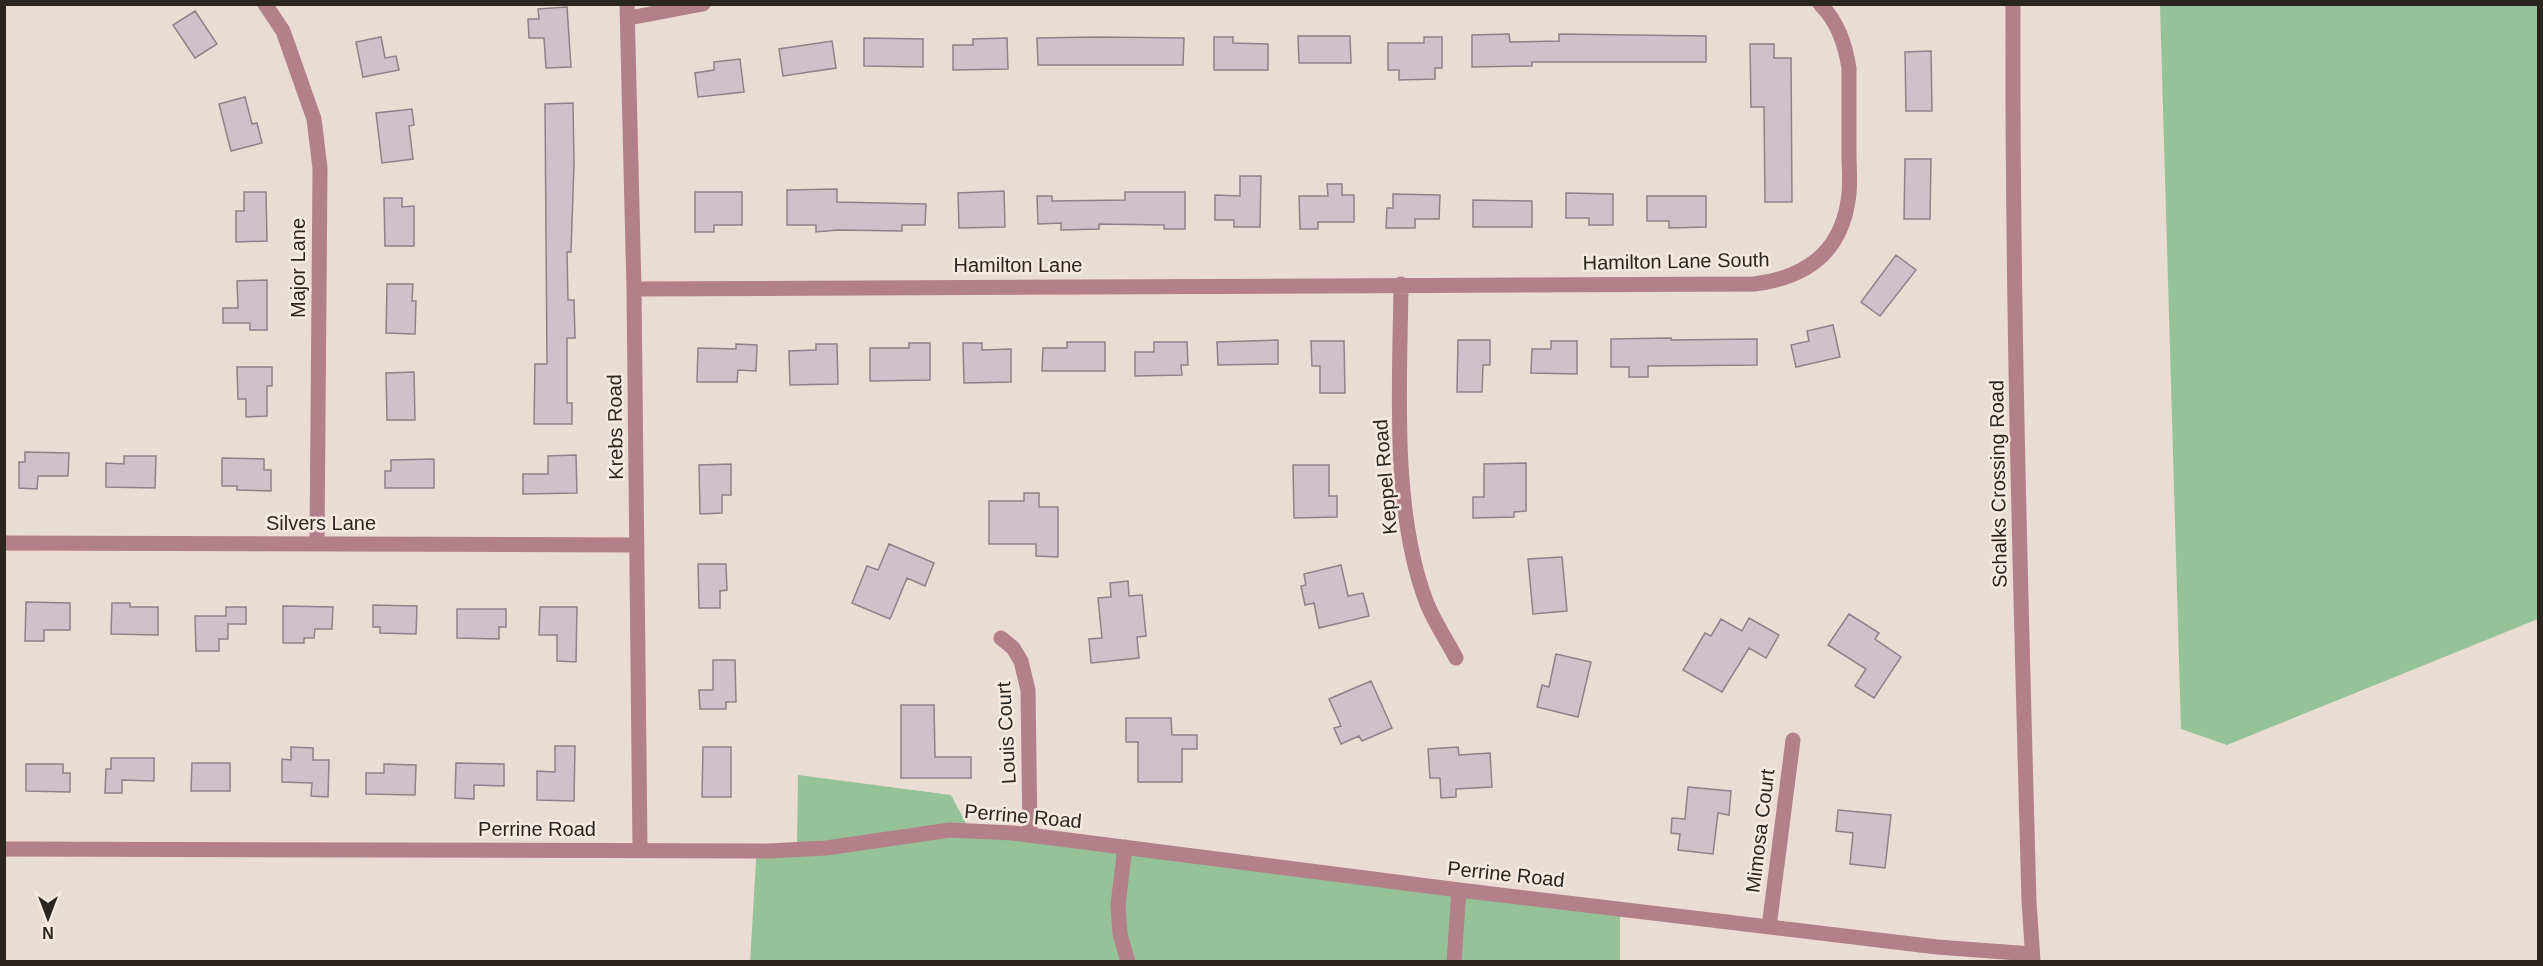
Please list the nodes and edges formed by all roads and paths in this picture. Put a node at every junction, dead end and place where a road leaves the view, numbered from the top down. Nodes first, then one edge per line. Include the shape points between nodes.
1 (265, 4) edge
2 (703, 4) edge
3 (1820, 4) edge
4 (2013, 4) edge
5 (628, 11) edge
6 (1401, 284) junction
7 (634, 289) junction
8 (4, 543) edge
9 (317, 544) junction
10 (637, 545) junction
11 (1001, 638) dead end
12 (1456, 658) dead end
13 (1793, 740) dead end
14 (1030, 835) junction
15 (1125, 847) junction
16 (4, 849) edge
17 (640, 850) junction
18 (1459, 890) junction
19 (1769, 927) junction
20 (2032, 958) edge
21 (1128, 962) edge
22 (1454, 962) edge

1 - 9 street, Major Lane via 283,31 314,119 320,168
2 - 5 street
3 - 6 street, Hamilton Lane South via 1838,29 1849,68 1849,199 1831,246 1806,269 1790,277 1754,284
4 - 20 street, Schalks Crossing Road via 2012,180
5 - 7 street, Krebs Road
6 - 7 street, Hamilton Lane
6 - 12 street, Keppel Road via 1400,422 1406,507 1426,602
7 - 10 street, Krebs Road
8 - 9 street, Silvers Lane
9 - 10 street, Silvers Lane
10 - 17 street, Krebs Road
11 - 14 street, Louis Court via 1021,661 1028,690
13 - 19 street, Mimosa Court
14 - 15 street, Perrine Road
14 - 17 street, Perrine Road via 950,830 814,849
15 - 18 street, Perrine Road
15 - 21 street via 1118,904 1120,934
16 - 17 street, Perrine Road
18 - 19 street, Perrine Road
18 - 22 street
19 - 20 street, Perrine Road

